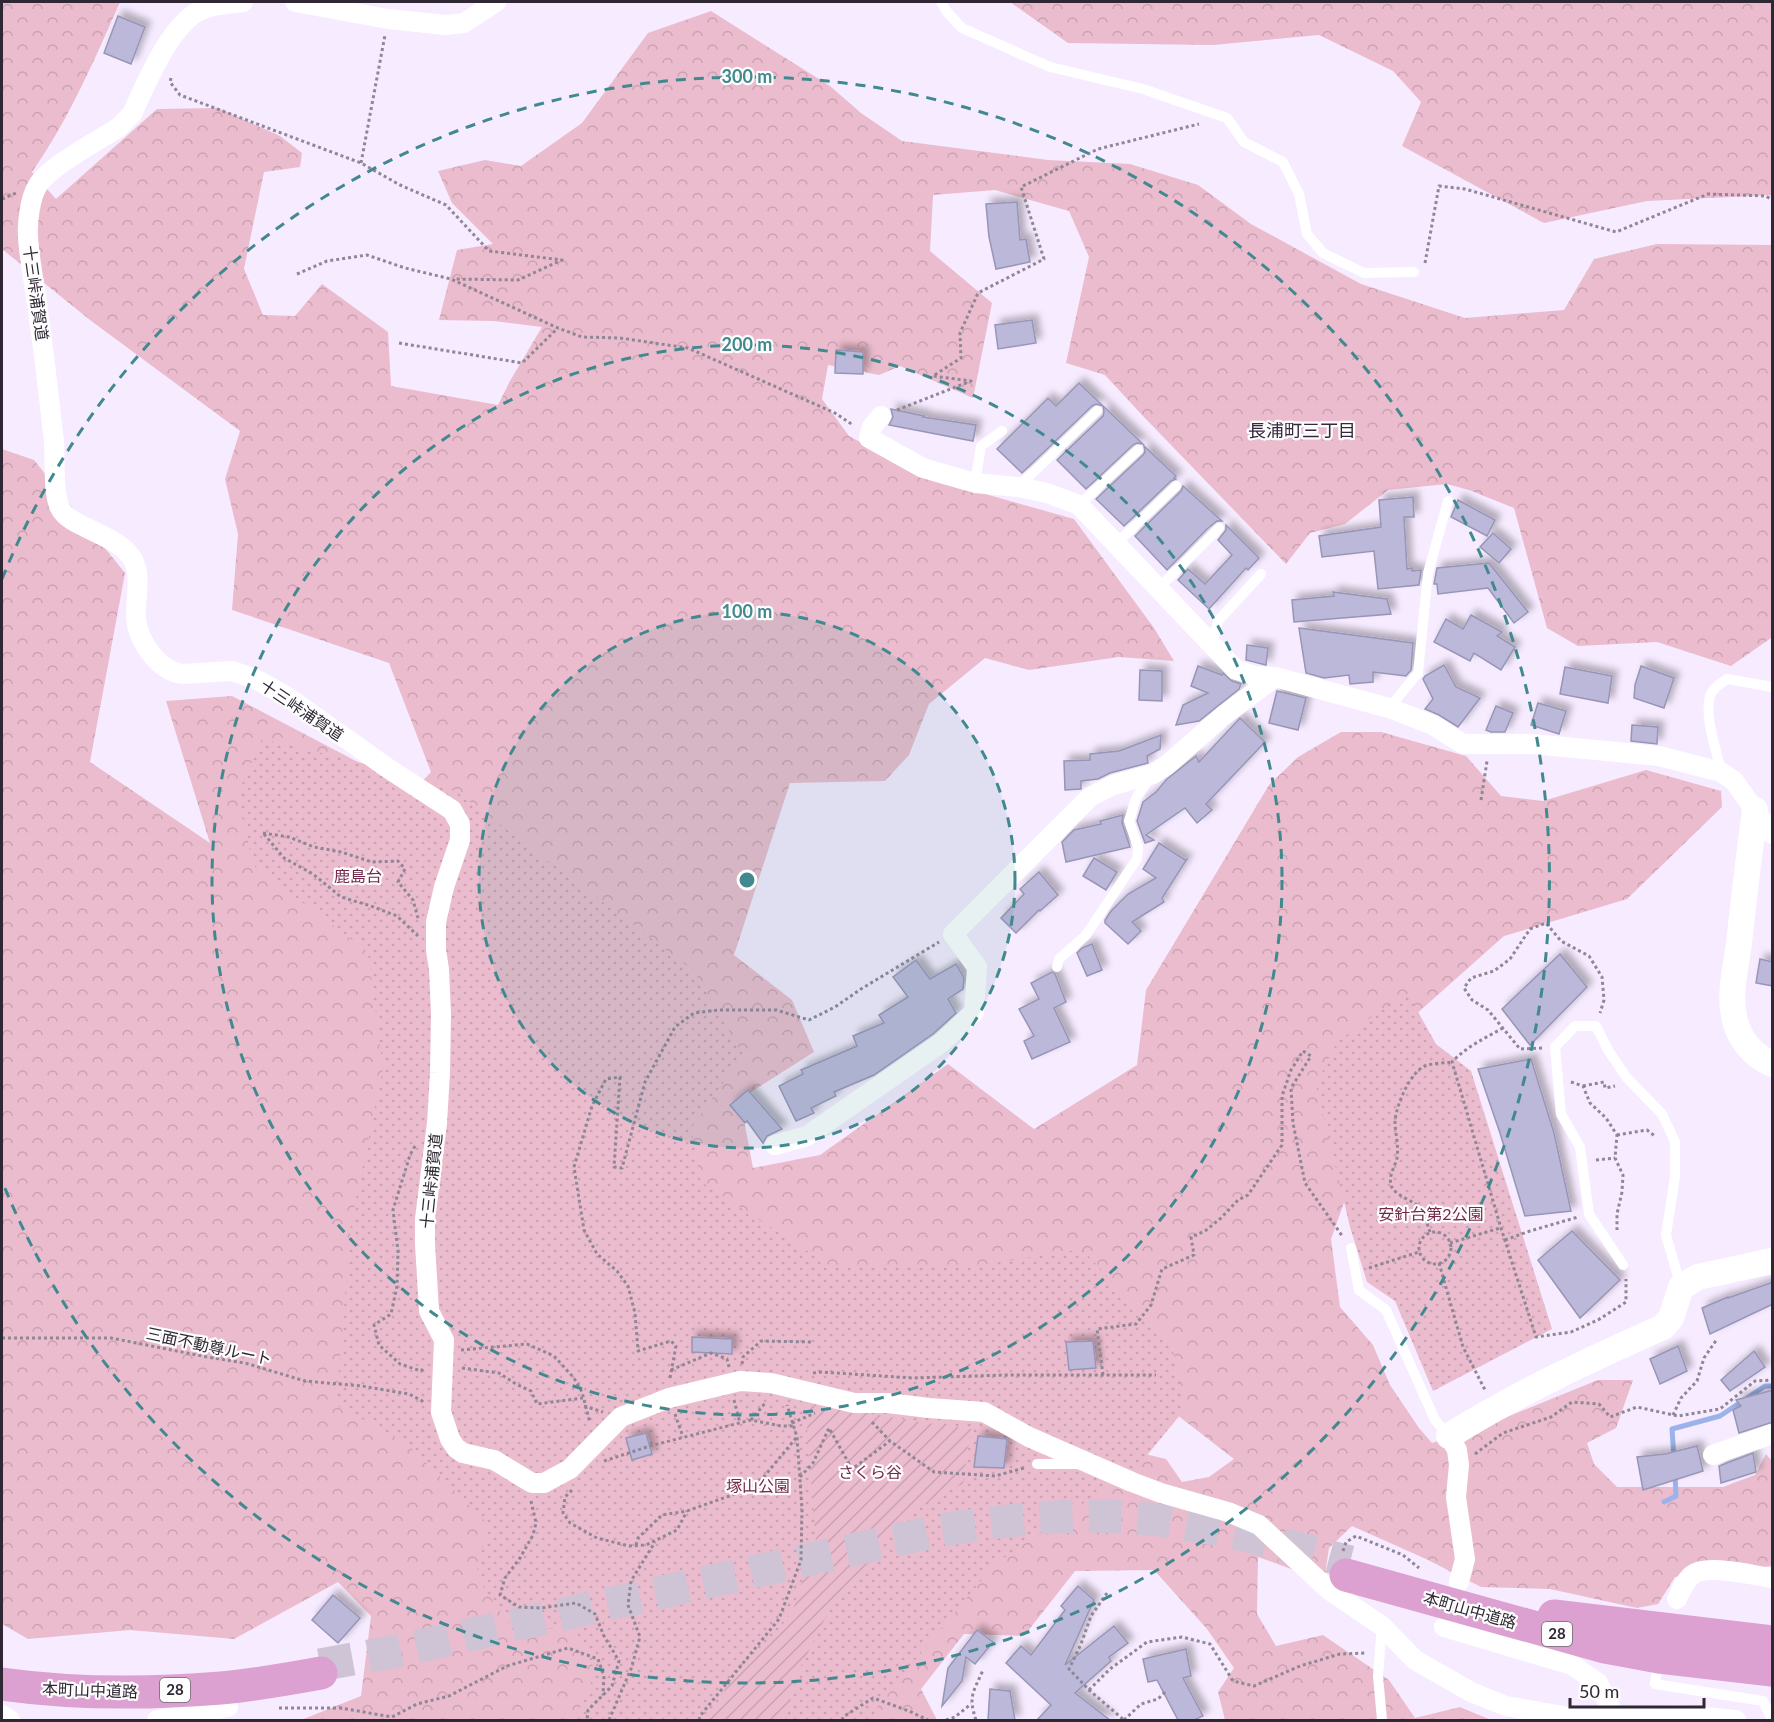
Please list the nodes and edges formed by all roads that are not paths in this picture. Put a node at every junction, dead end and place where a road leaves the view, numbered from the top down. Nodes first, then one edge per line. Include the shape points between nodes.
1 (243, 2) edge
2 (295, 2) edge
3 (496, 2) edge
4 (942, 2) edge
5 (1414, 272) road end
6 (1097, 411) dead end
7 (881, 416) road end
8 (1002, 431) dead end
9 (1138, 450) dead end
10 (975, 483) junction
11 (1176, 486) dead end
12 (1017, 487) junction
13 (1448, 501) dead end
14 (1079, 505) junction
15 (1220, 528) dead end
16 (1116, 544) junction
17 (1261, 574) dead end
18 (1158, 589) junction
19 (1212, 645) junction
20 (1275, 677) junction
21 (1773, 687) edge
22 (1389, 708) junction
23 (1721, 772) junction
24 (1153, 774) junction
25 (1755, 810) junction
26 (1773, 834) edge
27 (1057, 967) dead end
28 (1773, 1064) edge
29 (775, 1145) dead end
30 (1351, 1248) road end
31 (1773, 1261) edge
32 (1623, 1265) road end
33 (1681, 1287) junction
34 (1773, 1434) edge
35 (1449, 1436) junction
36 (1713, 1455) dead end
37 (1037, 1464) road end
38 (1094, 1464) junction
39 (1773, 1578) edge
40 (1459, 1582) dead end
41 (1677, 1599) dead end
42 (1382, 1626) junction
43 (1444, 1627) dead end
44 (1773, 1642) edge
45 (1659, 1657) junction
46 (320, 1669) tunnel mouth
47 (1773, 1670) edge
48 (13, 1678) edge
49 (228, 1707) dead end
50 (2, 1715) edge
51 (1615, 1719) edge
52 (10, 1720) edge
53 (157, 1720) edge
54 (1382, 1720) edge
55 (1736, 1720) edge
56 (1772, 1720) edge

1 - 38 street, 十三峠浦賀道 via 212,6 193,14 164,49 132,114 119,127 50,171 34,192 28,237 45,362 57,501 63,513 118,544 133,560 138,581 137,627 145,645 162,665 182,675 232,671 254,678 452,810 460,824 460,840 436,922 440,1073 425,1219 428,1304 446,1342 441,1412 450,1439 463,1453 494,1460 532,1483 544,1482 570,1469 621,1417 771,1383 775,1392 854,1403 984,1412 1029,1437
2 - 3 street via 446,26 464,23
4 - 5 lane via 962,28 1050,66 1143,89 1227,117 1244,141 1283,162 1299,194 1307,234 1323,253 1364,273
6 - 12 lane
7 - 10 street via 869,438 923,468
8 - 10 lane via 981,446
9 - 14 lane
10 - 12 street
11 - 16 lane
12 - 14 street
13 - 22 lane via 1428,573 1418,673
14 - 16 street
15 - 18 lane
16 - 18 street
17 - 19 lane via 1218,621
18 - 19 street
19 - 20 street via 1236,670
20 - 22 street
20 - 24 street
21 - 23 lane via 1727,679 1710,695 1709,717
22 - 23 street via 1433,725 1463,744 1532,744 1659,756
23 - 25 street via 1734,780
24 - 27 lane via 1136,798 1128,821 1138,847 1137,859 1086,935 1059,959
24 - 29 street via 1113,785 1090,798 953,934 977,967 974,1011 941,1043 807,1136
25 - 26 street
25 - 28 street via 1733,1014 1747,1045
30 - 35 lane via 1359,1290 1386,1310 1435,1420
31 - 33 street via 1698,1277
32 - 33 lane via 1589,1214 1580,1147 1561,1114 1555,1047 1575,1026 1596,1026 1631,1082 1662,1114 1675,1142 1675,1177 1666,1235
33 - 35 street via 1671,1318 1663,1328 1551,1378
34 - 36 street
35 - 40 street via 1459,1465 1456,1497 1465,1559
37 - 38 lane
38 - 42 street via 1161,1493 1259,1525 1329,1590
39 - 41 street via 1708,1569 1694,1573
42 - 51 street via 1415,1660 1506,1706 1569,1717
42 - 54 lane via 1378,1676
43 - 51 street via 1572,1665 1598,1683
44 - 45 highway, 本町山中道路 / 28 via 1513,1611 1348,1568 1605,1647
45 - 47 highway, 本町山中道路 / 28
45 - 56 lane via 1655,1684 1763,1701
46 - 48 highway, 本町山中道路 / 28 via 145,1682
49 - 53 street
50 - 52 street
51 - 55 street via 1680,1715

